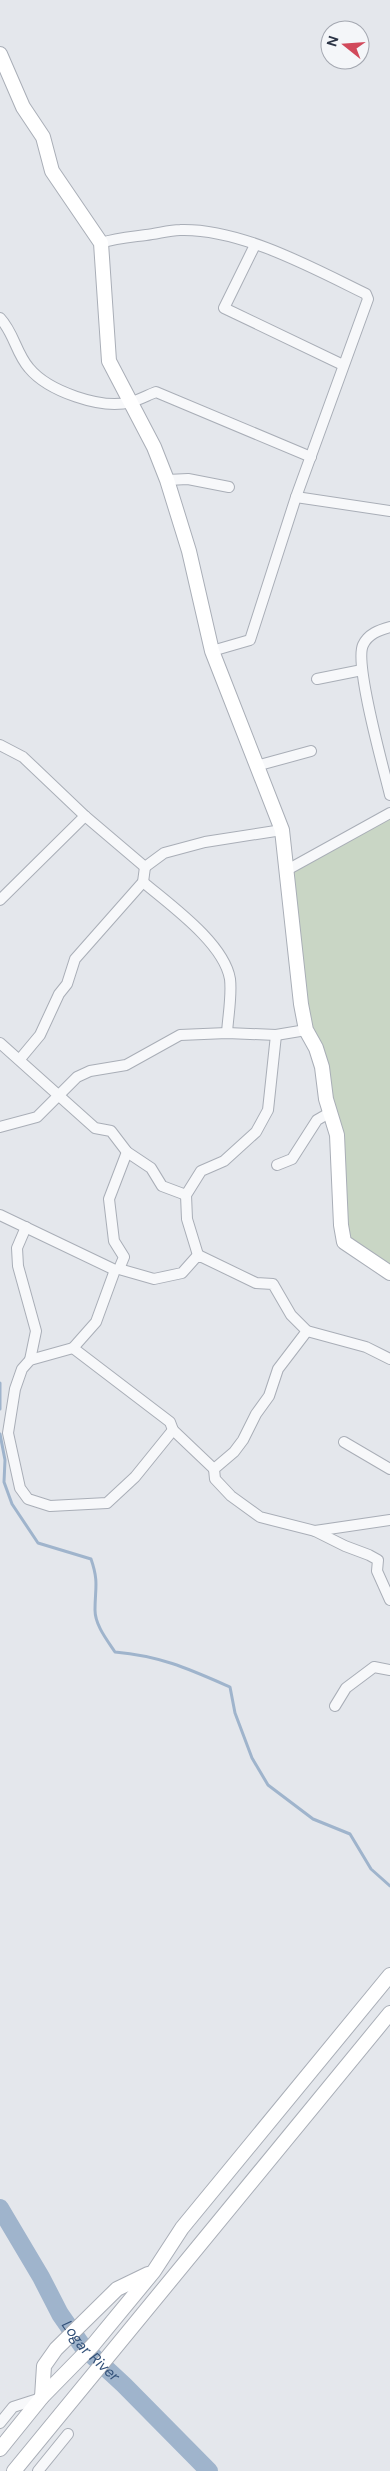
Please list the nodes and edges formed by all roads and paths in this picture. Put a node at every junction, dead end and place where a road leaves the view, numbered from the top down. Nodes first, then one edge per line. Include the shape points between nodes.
1 (0, 54) edge
2 (101, 243) junction
3 (255, 244) junction
4 (0, 318) edge
5 (342, 365) junction
6 (130, 403) junction
7 (311, 457) junction
8 (167, 480) junction
9 (229, 487) dead end
10 (296, 497) junction
11 (390, 511) edge
12 (390, 627) edge
13 (212, 651) junction
14 (362, 670) junction
15 (317, 679) dead end
16 (0, 745) edge
17 (311, 751) dead end
18 (256, 766) junction
19 (390, 795) edge
20 (390, 813) edge
21 (85, 816) junction
22 (282, 830) junction
23 (145, 867) junction
24 (287, 870) junction
25 (143, 882) junction
26 (0, 900) edge
27 (306, 1030) junction
28 (227, 1033) junction
29 (276, 1035) junction
30 (0, 1043) edge
31 (20, 1059) junction
32 (59, 1095) junction
33 (330, 1112) junction
34 (0, 1127) edge
35 (128, 1152) junction
36 (277, 1165) dead end
37 (186, 1195) junction
38 (0, 1215) edge
39 (26, 1227) junction
40 (198, 1255) junction
41 (117, 1269) junction
42 (390, 1273) edge
43 (307, 1331) junction
44 (73, 1348) junction
45 (390, 1359) edge
46 (30, 1360) junction
47 (173, 1430) junction
48 (4, 1434) edge
49 (344, 1442) dead end
50 (214, 1469) junction
51 (390, 1469) edge
52 (390, 1520) edge
53 (315, 1531) junction
54 (390, 1600) edge
55 (390, 1670) edge
56 (335, 1706) dead end
57 (390, 1975) edge
58 (390, 2013) edge
59 (154, 2271) junction
60 (42, 2397) junction
61 (0, 2423) edge
62 (68, 2434) dead end
63 (0, 2449) edge
64 (14, 2471) edge
65 (38, 2471) edge

1 - 2 main road via 23,107 43,137 52,171
2 - 3 street via 115,238 180,230 211,232
2 - 6 main road via 109,361
3 - 5 street via 366,294 368,299
3 - 5 street via 224,308
4 - 6 street via 36,375 76,398
5 - 7 street
6 - 7 street via 156,392
6 - 8 main road via 154,447
7 - 10 street
8 - 9 street via 188,479
8 - 13 main road via 189,551
10 - 11 street
10 - 13 street via 250,640
12 - 14 street via 374,631 362,646
13 - 18 main road
14 - 15 street
14 - 19 street
16 - 21 street via 23,757
17 - 18 street
18 - 22 main road
20 - 24 street
21 - 23 street
21 - 26 street
22 - 23 street via 205,842 164,853
22 - 24 main road
23 - 25 street
24 - 27 main road
25 - 28 street via 201,932 220,954 230,978
25 - 31 street via 75,959 67,984 40,1035
27 - 29 street
27 - 33 main road via 322,1067
28 - 29 street
28 - 32 street via 180,1035 126,1065 90,1071 76,1077
29 - 37 street via 268,1110 256,1132 224,1161 200,1171
30 - 31 street
31 - 32 street
32 - 34 street via 37,1117
32 - 35 street via 95,1128 111,1131
33 - 36 street via 317,1120 292,1159
33 - 42 main road via 337,1135 344,1242
35 - 37 street via 151,1168 162,1186
35 - 41 street via 109,1199 114,1240 124,1257
37 - 40 street via 187,1219
38 - 39 street
39 - 41 street
39 - 46 street via 17,1248 18,1266 36,1332
40 - 41 street via 182,1273 154,1279
40 - 43 street via 256,1283 273,1284 292,1315
41 - 44 street via 96,1322
43 - 45 street via 366,1347
43 - 50 street via 278,1369 269,1396 243,1440
44 - 46 street
44 - 47 street via 170,1422
46 - 48 street via 22,1368
47 - 48 street via 145,1466 107,1502 68,1506 50,1506 28,1499 20,1488
47 - 50 street
49 - 51 street
50 - 53 street via 215,1479 231,1496 260,1517
52 - 53 street
53 - 54 street via 378,1560 377,1571
55 - 56 street via 374,1667 346,1688
57 - 59 main road via 182,2228
58 - 64 main road
59 - 60 main road via 93,2345
59 - 60 main road via 117,2289 56,2349 44,2366
60 - 61 street via 13,2407
60 - 63 main road
62 - 65 street

